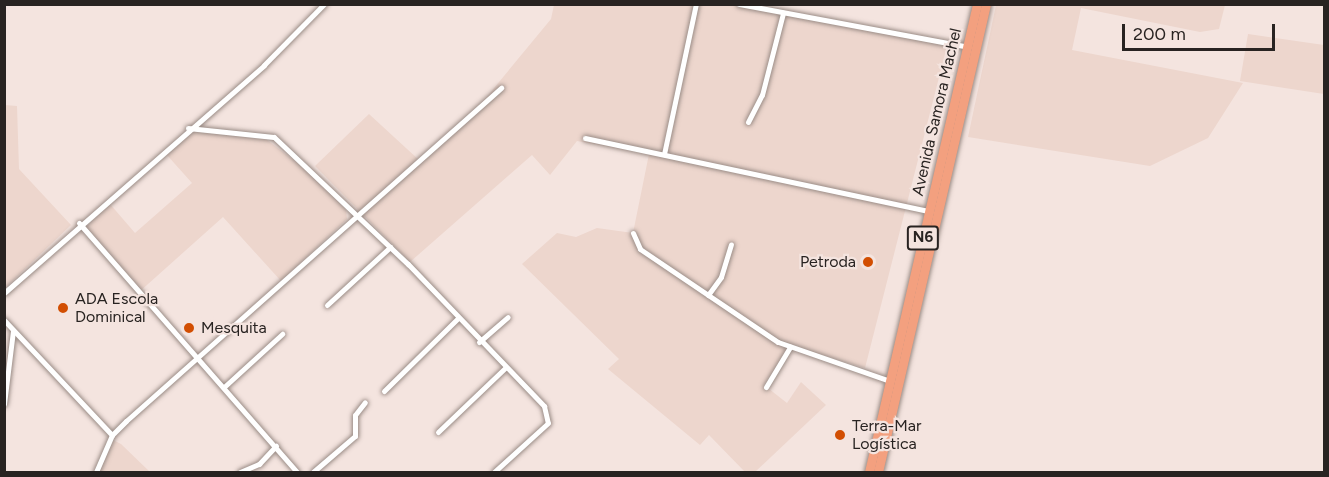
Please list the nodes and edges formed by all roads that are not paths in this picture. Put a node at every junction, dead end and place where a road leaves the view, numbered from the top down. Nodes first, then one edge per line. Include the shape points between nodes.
1 (324, 4) edge
2 (696, 4) edge
3 (740, 4) edge
4 (977, 4) edge
5 (986, 4) edge
6 (783, 13) junction
7 (968, 46) junction
8 (501, 88) dead end
9 (748, 122) dead end
10 (188, 128) junction
11 (585, 138) dead end
12 (664, 154) junction
13 (929, 211) junction
14 (358, 214) junction
15 (79, 223) junction
16 (633, 233) dead end
17 (731, 245) dead end
18 (390, 247) junction
19 (4, 293) edge
20 (708, 295) junction
21 (327, 305) dead end
22 (508, 317) dead end
23 (457, 319) junction
24 (4, 320) edge
25 (13, 330) junction
26 (282, 334) dead end
27 (479, 342) junction
28 (790, 347) junction
29 (198, 357) junction
30 (505, 368) junction
31 (890, 381) junction
32 (224, 387) junction
33 (766, 387) dead end
34 (384, 391) dead end
35 (365, 402) dead end
36 (4, 404) edge
37 (438, 432) dead end
38 (112, 435) junction
39 (276, 446) junction
40 (96, 472) edge
41 (240, 472) edge
42 (297, 472) edge
43 (313, 472) edge
44 (495, 472) edge
45 (869, 472) edge
46 (878, 472) edge

1 - 10 street via 264,65
2 - 12 street
3 - 6 street
4 - 7 highway, Avenida Samora Machel / N6
5 - 46 highway, Avenida Samora Machel / N6
6 - 7 street
6 - 9 street via 762,95
7 - 13 highway, Avenida Samora Machel / N6
8 - 14 street
10 - 14 street via 271,135
10 - 15 street
11 - 12 street
12 - 13 street
13 - 31 highway, Avenida Samora Machel / N6
14 - 18 street
14 - 29 street
15 - 19 street
15 - 29 street
16 - 20 street via 640,249
17 - 20 street
18 - 21 street
18 - 23 street
20 - 28 street
22 - 27 street
23 - 27 street
23 - 34 street
24 - 25 street
25 - 36 street
25 - 38 street
26 - 32 street
27 - 30 street
28 - 31 street
28 - 33 street
29 - 32 street
29 - 38 street
30 - 37 street
30 - 44 street via 549,417
31 - 45 highway, Avenida Samora Machel / N6
32 - 39 street
35 - 43 street via 355,415 355,436
38 - 40 street
39 - 41 street via 259,464
39 - 42 street

